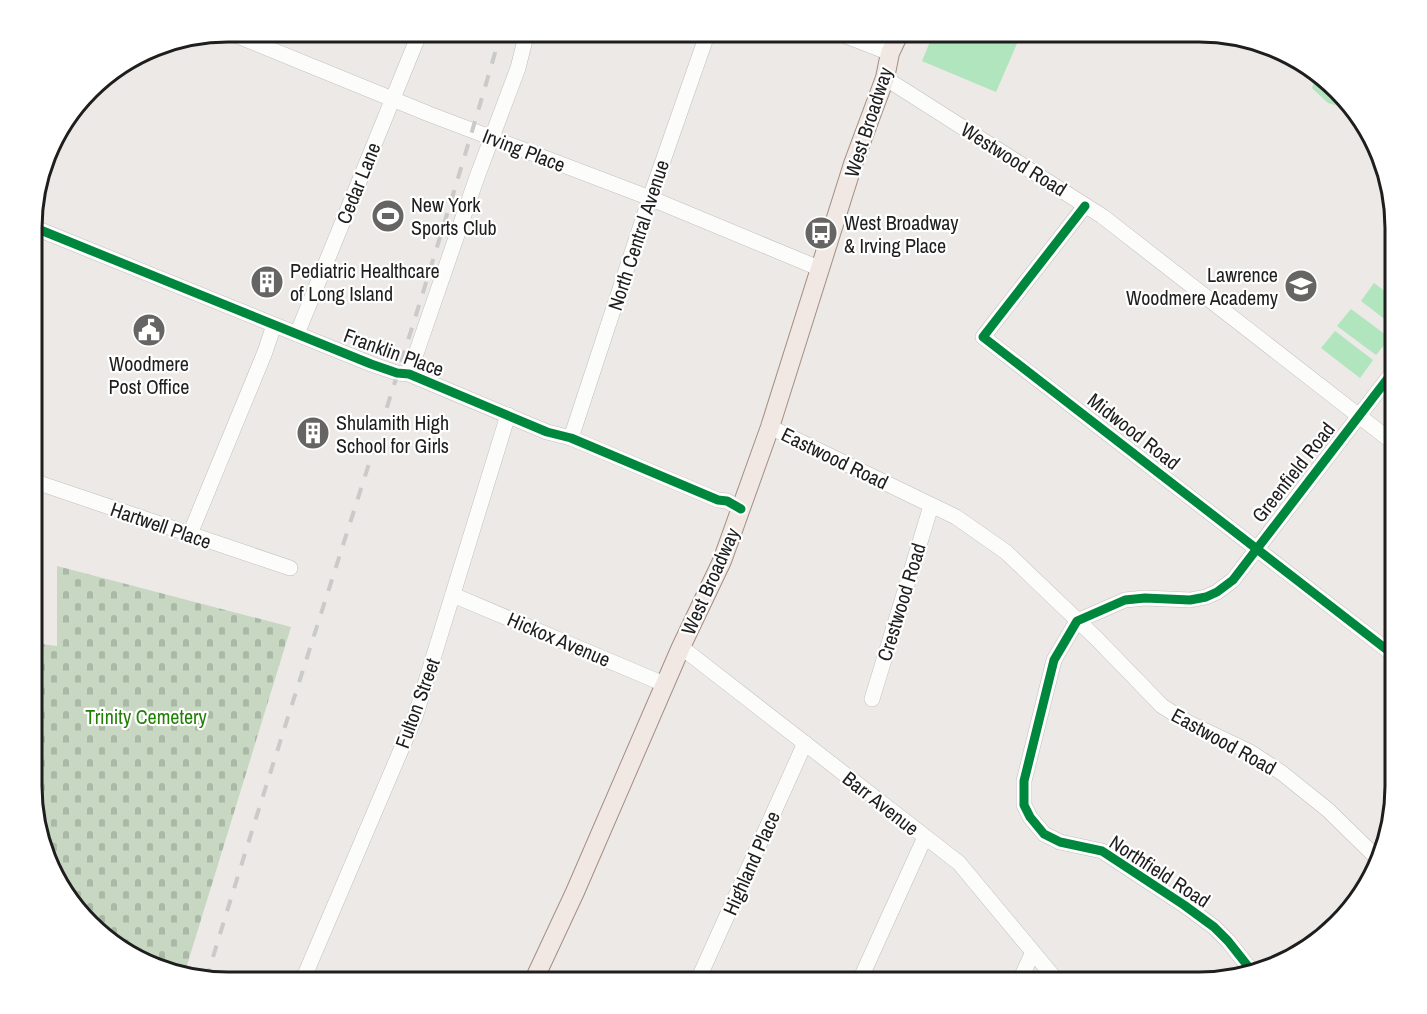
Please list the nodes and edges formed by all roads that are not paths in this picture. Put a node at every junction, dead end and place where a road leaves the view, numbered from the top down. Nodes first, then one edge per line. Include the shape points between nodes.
1 (253, 42) edge
2 (416, 42) edge
3 (524, 42) edge
4 (705, 42) edge
5 (862, 42) edge
6 (895, 42) edge
7 (890, 53) junction
8 (885, 78) junction
9 (393, 98) junction
10 (492, 138) junction
11 (650, 198) junction
12 (1085, 206) junction
13 (42, 231) edge
14 (821, 269) junction
15 (274, 325) junction
16 (297, 334) junction
17 (409, 374) junction
18 (1385, 382) edge
19 (508, 416) junction
20 (1359, 416) junction
21 (770, 427) junction
22 (1385, 436) edge
23 (571, 438) junction
24 (42, 484) edge
25 (931, 506) junction
26 (741, 509) junction
27 (190, 534) junction
28 (1257, 548) junction
29 (290, 568) dead end
30 (453, 595) junction
31 (1077, 621) junction
32 (681, 647) junction
33 (1385, 648) edge
34 (664, 684) junction
35 (872, 699) dead end
36 (805, 743) junction
37 (925, 837) junction
38 (1372, 853) edge
39 (1033, 951) junction
40 (1248, 966) edge
41 (306, 972) edge
42 (537, 972) edge
43 (702, 972) edge
44 (864, 972) edge
45 (1024, 972) edge
46 (1050, 972) edge

1 - 9 street, Irving Place
2 - 9 street, Cedar Lane
3 - 10 street
4 - 11 street, North Central Avenue
5 - 7 street
6 - 7 main road, West Broadway
7 - 8 main road, West Broadway
8 - 12 street, Westwood Road
8 - 14 main road, West Broadway via 853,164
9 - 10 street, Irving Place
9 - 16 street, Cedar Lane
10 - 11 street, Irving Place
10 - 17 street
11 - 14 street, Irving Place
11 - 23 street, North Central Avenue
12 - 20 street, Westwood Road
12 - 28 street, Midwood Road via 983,337
13 - 15 street, Franklin Place
14 - 21 main road, West Broadway
15 - 16 street, Franklin Place
15 - 27 street
16 - 17 street, Franklin Place via 371,364
17 - 19 street, Franklin Place
18 - 20 street, Greenfield Road
19 - 23 street, Franklin Place
19 - 30 street, Fulton Street
20 - 22 street, Westwood Road
20 - 28 street, Greenfield Road
21 - 25 street, Eastwood Road
21 - 26 main road, West Broadway
23 - 26 street, Franklin Place
24 - 27 street, Hartwell Place
25 - 31 street, Eastwood Road via 956,517 1006,552
25 - 35 street, Crestwood Road
26 - 32 main road, West Broadway via 722,561
27 - 29 street, Hartwell Place
28 - 31 street, Greenfield Road via 1233,580 1206,597 1125,600
28 - 33 street, Midwood Road
30 - 34 street, Hickox Avenue
30 - 41 street, Fulton Street via 415,717
31 - 38 street, Eastwood Road via 1162,706 1282,773
31 - 40 street, Northfield Road via 1054,660 1024,781 1024,805 1044,834 1060,842 1102,851 1184,905 1214,927
32 - 34 main road, West Broadway
32 - 36 street, Barr Avenue
34 - 42 main road, West Broadway
36 - 37 street, Barr Avenue
36 - 43 street, Highland Place
37 - 39 street, Barr Avenue via 968,872
37 - 44 street
39 - 45 street
39 - 46 street, Barr Avenue

